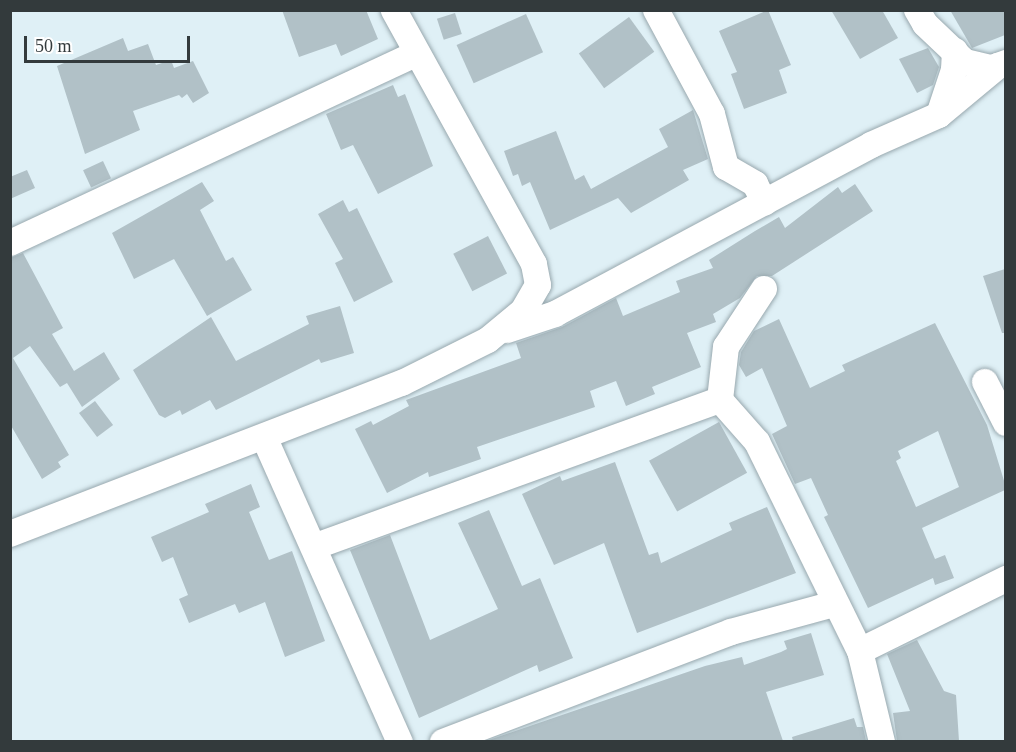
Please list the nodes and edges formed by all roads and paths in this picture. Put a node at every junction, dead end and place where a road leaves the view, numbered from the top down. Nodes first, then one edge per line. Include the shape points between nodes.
1 (394, 10) edge
2 (656, 10) edge
3 (917, 10) edge
4 (955, 51) junction
5 (416, 54) junction
6 (1002, 65) edge
7 (939, 115) junction
8 (765, 203) junction
9 (10, 243) edge
10 (764, 289) dead end
11 (495, 334) junction
12 (985, 382) dead end
13 (720, 400) junction
14 (1005, 423) edge
15 (264, 436) junction
16 (10, 534) edge
17 (316, 546) junction
18 (1005, 579) edge
19 (834, 604) junction
20 (860, 651) junction
21 (400, 741) edge
22 (443, 741) edge
23 (882, 741) edge

1 - 5 street
2 - 8 street via 712,114 726,167 755,184
3 - 4 street via 925,24
4 - 6 street via 977,67
4 - 7 street via 954,70
5 - 9 street
5 - 11 street via 534,264 538,285 523,311
6 - 7 street
7 - 8 street via 871,145
8 - 11 street via 555,314
10 - 13 street via 726,347
11 - 15 street via 402,383
12 - 14 street
13 - 17 street
13 - 19 street via 757,442
15 - 16 street
15 - 17 street
17 - 21 street
18 - 20 street
19 - 20 street
19 - 22 street via 732,632
20 - 23 street

